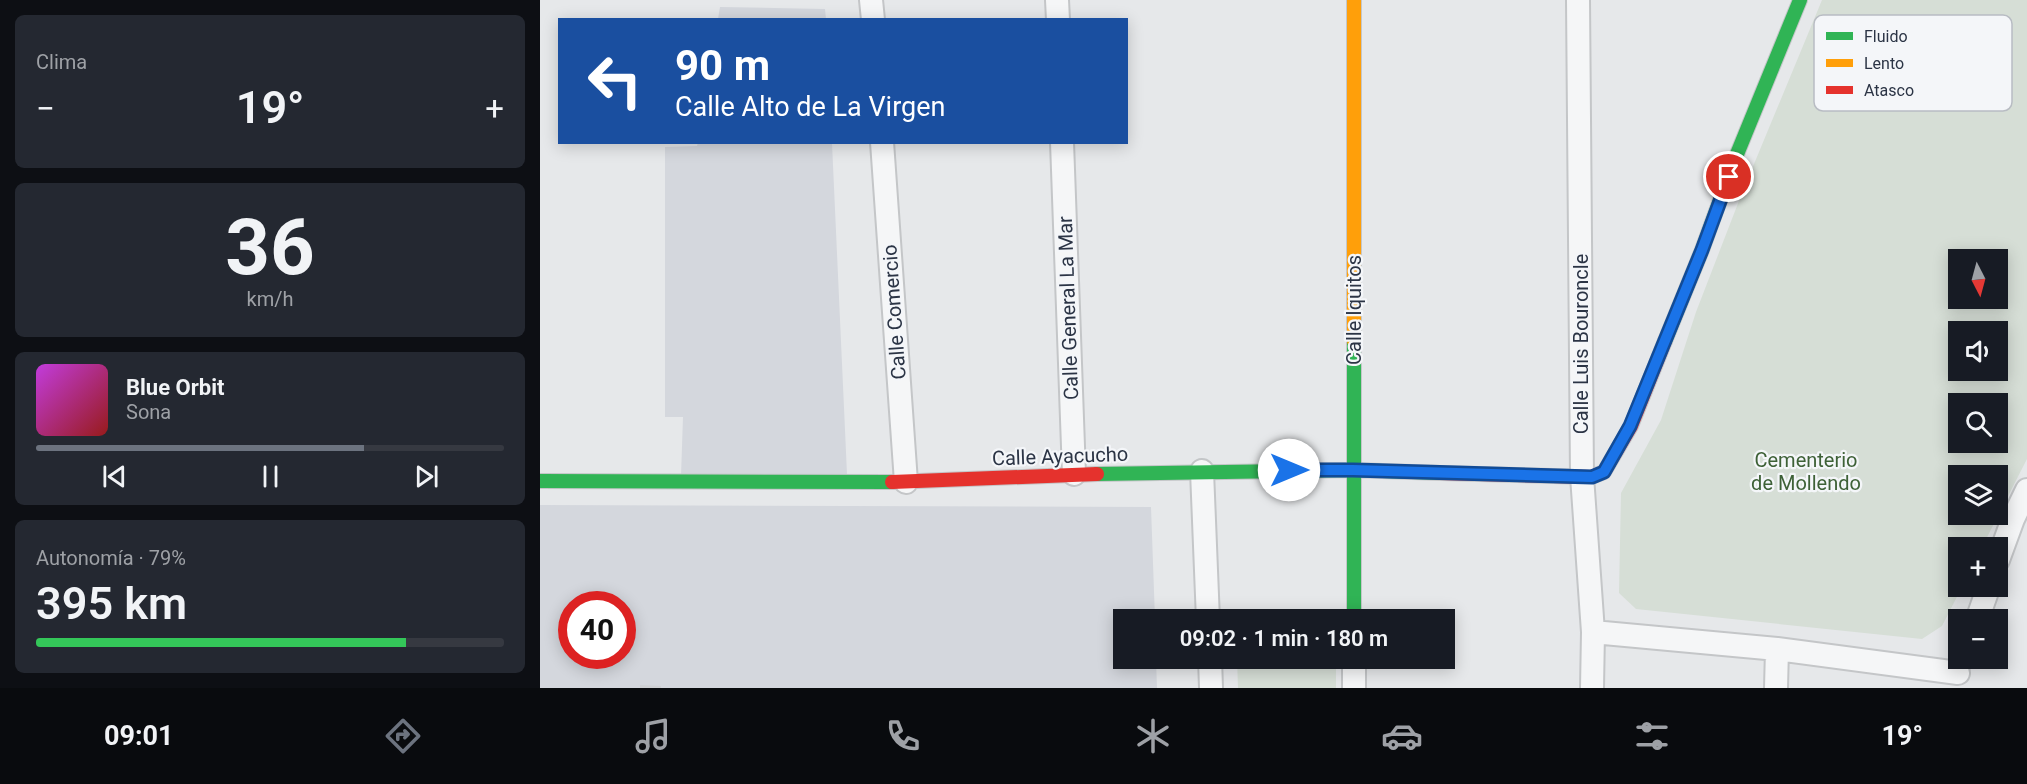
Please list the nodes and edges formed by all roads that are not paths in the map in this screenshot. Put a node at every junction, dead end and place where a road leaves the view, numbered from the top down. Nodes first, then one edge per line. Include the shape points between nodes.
1 (872, 0) edge
2 (1057, 0) edge
3 (1354, 0) edge
4 (1578, 0) edge
5 (1800, 0) edge
6 (873, 18) edge
7 (1058, 18) edge
8 (882, 144) edge
9 (1062, 144) edge
10 (1353, 470) junction
11 (1202, 471) junction
12 (1074, 474) junction
13 (1582, 476) junction
14 (540, 481) edge
15 (906, 482) junction
16 (2027, 490) edge
17 (2006, 537) edge
18 (1208, 609) edge
19 (1354, 609) edge
20 (1593, 632) junction
21 (1777, 649) junction
22 (1210, 669) edge
23 (1354, 669) edge
24 (1960, 673) edge
25 (1211, 688) edge
26 (1354, 688) edge
27 (1592, 688) edge
28 (1776, 688) edge

1 - 6 street
2 - 7 street
3 - 10 street, Calle Iquitos
4 - 13 street, Calle Luis Bouroncle
5 - 13 street via 1630,426 1604,472
8 - 15 street, Calle Comercio
9 - 12 street, Calle General La Mar
10 - 11 street, Calle Ayacucho
10 - 13 street, Calle Ayacucho
10 - 19 street, Calle Iquitos
11 - 12 street, Calle Ayacucho
11 - 18 street
12 - 15 street, Calle Ayacucho
13 - 20 street, Calle Luis Bouroncle
14 - 15 street, Calle Ayacucho
16 - 17 street
20 - 21 street
20 - 27 street, Calle Luis Bouroncle
21 - 24 street
21 - 28 street
22 - 25 street
23 - 26 street

